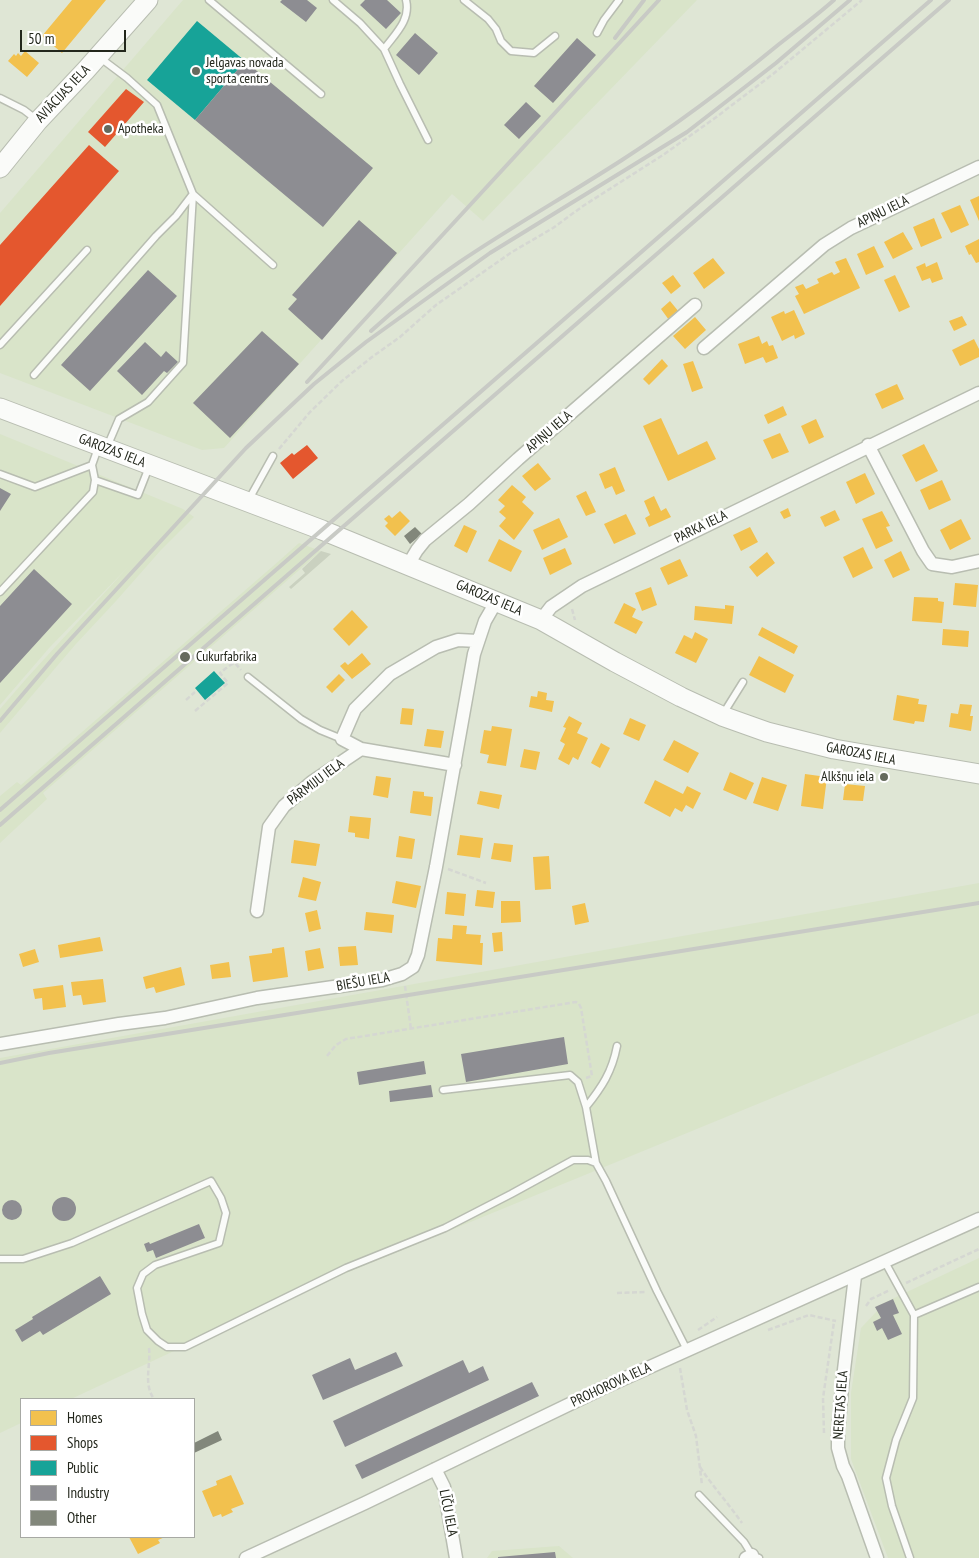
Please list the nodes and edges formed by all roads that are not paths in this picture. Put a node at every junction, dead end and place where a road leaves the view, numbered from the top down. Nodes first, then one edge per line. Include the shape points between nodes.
1 (148, 0) edge
2 (209, 0) edge
3 (333, 0) edge
4 (406, 0) edge
5 (415, 0) edge
6 (464, 0) edge
7 (618, 0) edge
8 (408, 8) junction
9 (597, 33) dead end
10 (555, 36) dead end
11 (384, 49) junction
12 (98, 56) junction
13 (321, 94) dead end
14 (0, 98) edge
15 (38, 121) junction
16 (428, 140) dead end
17 (979, 166) edge
18 (0, 168) edge
19 (193, 194) junction
20 (87, 250) dead end
21 (273, 265) dead end
22 (695, 305) dead end
23 (0, 345) edge
24 (704, 348) dead end
25 (34, 375) dead end
26 (979, 393) edge
27 (0, 408) edge
28 (868, 445) junction
29 (103, 447) junction
30 (273, 456) road end
31 (92, 465) junction
32 (150, 466) junction
33 (0, 474) edge
34 (96, 480) junction
35 (247, 501) junction
36 (979, 561) edge
37 (408, 565) junction
38 (0, 592) edge
39 (496, 602) junction
40 (541, 620) junction
41 (478, 641) junction
42 (248, 677) road end
43 (743, 682) dead end
44 (722, 716) junction
45 (342, 739) junction
46 (361, 749) junction
47 (455, 765) junction
48 (979, 774) edge
49 (257, 911) dead end
50 (0, 1044) edge
51 (618, 1046) dead end
52 (444, 1090) dead end
53 (586, 1107) junction
54 (596, 1163) junction
55 (979, 1219) edge
56 (0, 1259) edge
57 (885, 1262) junction
58 (855, 1276) junction
59 (979, 1287) edge
60 (914, 1316) junction
61 (682, 1352) junction
62 (435, 1469) junction
63 (699, 1495) road end
64 (752, 1557) edge
65 (246, 1558) edge
66 (456, 1558) edge
67 (877, 1558) edge
68 (910, 1558) edge

1 - 12 main road, AVIĀCIJAS IELA
2 - 13 lane
3 - 11 lane
4 - 8 lane
5 - 8 lane
6 - 10 lane via 488,19 511,51 534,53
7 - 9 lane
8 - 11 lane via 406,19
11 - 16 lane
12 - 15 main road, AVIĀCIJAS IELA
12 - 19 lane via 157,105
14 - 15 lane
15 - 18 main road, AVIĀCIJAS IELA
17 - 24 street, APIŅU IELA via 851,228 831,241
19 - 21 lane
19 - 25 lane
19 - 29 lane via 183,363 148,402 119,419
20 - 23 lane
22 - 37 street, APIŅU IELA via 425,540
26 - 28 street, PARKA IELA
27 - 29 main road, GAROZAS IELA
28 - 36 street via 932,564 952,567
28 - 40 street, PARKA IELA via 582,586 557,602
29 - 31 lane
29 - 32 main road, GAROZAS IELA
30 - 35 lane
31 - 33 lane via 35,487
31 - 34 lane
32 - 34 lane via 138,495
32 - 35 main road, GAROZAS IELA
34 - 38 lane via 93,492
35 - 37 main road, GAROZAS IELA
37 - 39 main road, GAROZAS IELA
39 - 40 main road, GAROZAS IELA
39 - 41 street, BIEŠU IELA
40 - 44 main road, GAROZAS IELA
41 - 45 street via 458,640 436,647 390,674 355,709
41 - 47 street, BIEŠU IELA
42 - 45 lane via 301,719
43 - 44 lane
44 - 48 main road, GAROZAS IELA via 766,732 826,747
45 - 46 street
46 - 47 street
46 - 49 street, PĀRMIJU IELA via 312,782 284,806 269,827
47 - 50 street, BIEŠU IELA via 418,955 413,967 402,974 382,980 257,998 165,1018
51 - 53 lane via 614,1064 602,1087
52 - 53 lane via 570,1075 578,1082
53 - 54 lane
54 - 56 lane via 573,1160 444,1228 346,1268 185,1347 167,1347 148,1330 138,1288 144,1274 155,1265 219,1242 226,1213 211,1181 72,1242 23,1259
54 - 61 lane via 681,1338
55 - 57 street, PROHOROVA IELA
57 - 58 street, PROHOROVA IELA
57 - 60 lane
58 - 61 street, PROHOROVA IELA
58 - 67 street, NERETAS IELA via 838,1448
59 - 60 lane
60 - 68 lane via 912,1398 886,1478
61 - 62 street, PROHOROVA IELA
62 - 65 street, PROHOROVA IELA
62 - 66 street, LĪČU IELA via 444,1487
63 - 64 lane via 744,1542

